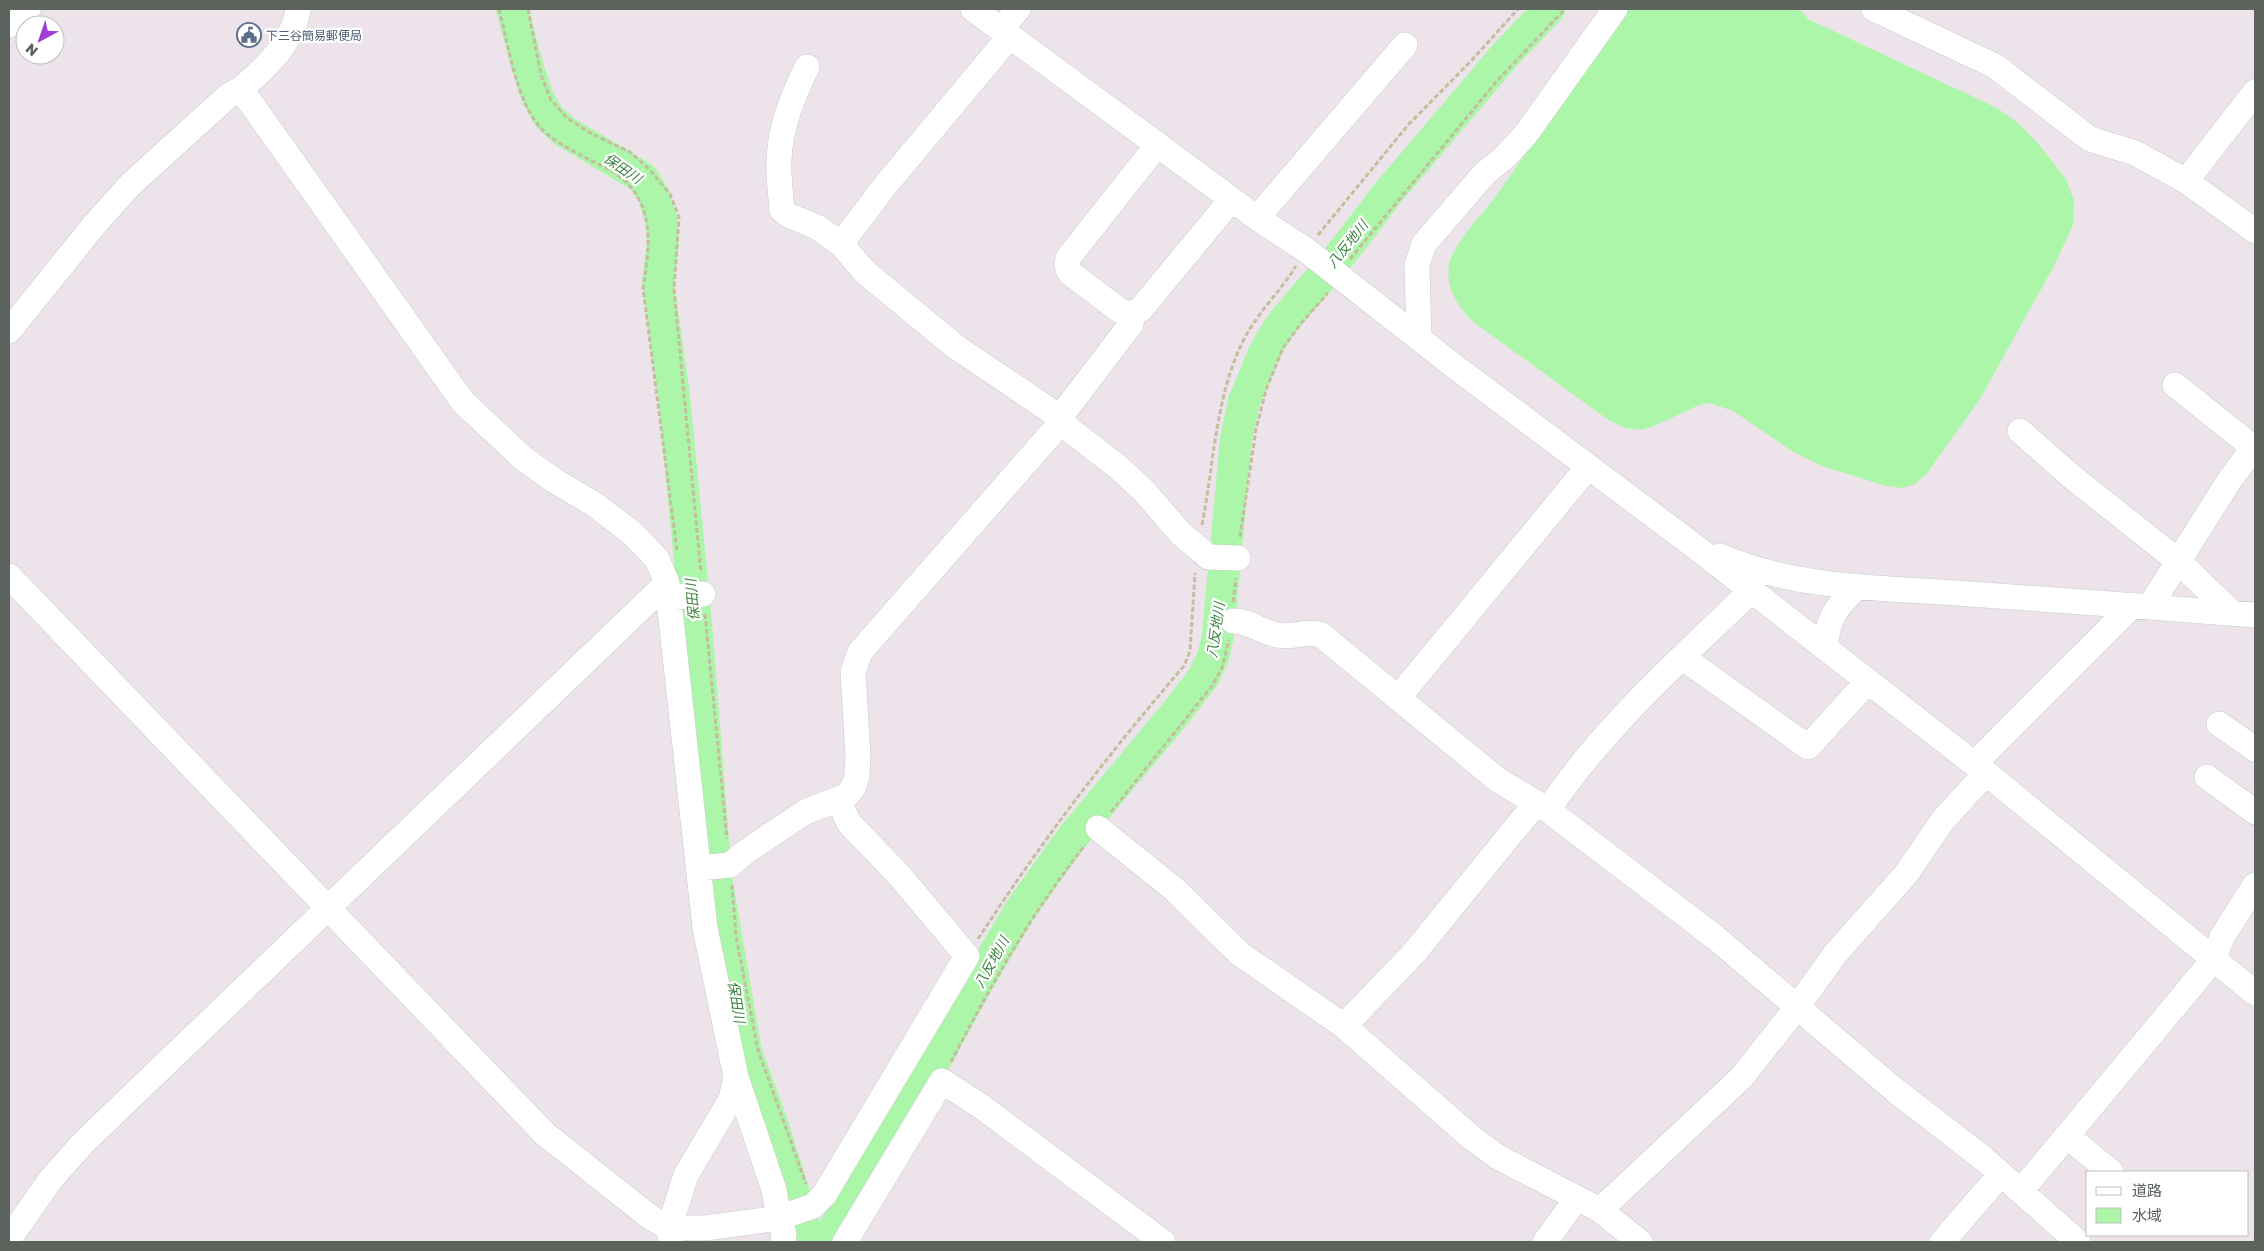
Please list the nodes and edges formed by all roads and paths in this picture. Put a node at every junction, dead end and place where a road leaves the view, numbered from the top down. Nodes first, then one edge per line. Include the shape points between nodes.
1 (28, 9) edge
2 (298, 9) edge
3 (499, 9) edge
4 (973, 9) edge
5 (1018, 9) edge
6 (1518, 9) edge
7 (1564, 9) edge
8 (1615, 9) edge
9 (1874, 9) edge
10 (9, 25) edge
11 (1005, 33) junction
12 (1405, 45) dead end
13 (807, 67) dead end
14 (240, 89) junction
15 (2255, 92) edge
16 (1158, 144) junction
17 (2186, 181) junction
18 (1231, 200) junction
19 (1257, 218) junction
20 (2255, 231) edge
21 (840, 244) junction
22 (1310, 254) junction
23 (1338, 276) junction
24 (1133, 314) junction
25 (9, 331) edge
26 (1419, 339) junction
27 (2175, 385) dead end
28 (1060, 420) junction
29 (2020, 431) dead end
30 (2254, 447) edge
31 (1588, 467) junction
32 (1693, 545) junction
33 (1220, 555) junction
34 (678, 558) dead end
35 (2178, 561) junction
36 (9, 576) edge
37 (1858, 586) junction
38 (1752, 590) junction
39 (685, 593) junction
40 (2142, 605) junction
41 (2249, 615) edge
42 (1233, 621) junction
43 (1825, 648) junction
44 (1682, 657) junction
45 (1868, 681) junction
46 (1398, 698) junction
47 (2230, 726) dead end
48 (2255, 749) edge
49 (1980, 768) junction
50 (2207, 777) dead end
51 (838, 799) junction
52 (1542, 806) junction
53 (2255, 812) edge
54 (1098, 828) junction
55 (709, 867) junction
56 (2255, 884) edge
57 (327, 910) junction
58 (967, 956) junction
59 (2214, 959) junction
60 (2255, 993) edge
61 (1797, 1007) junction
62 (1344, 1026) junction
63 (736, 1077) junction
64 (942, 1081) junction
65 (2067, 1136) junction
66 (2110, 1171) edge
67 (2001, 1174) junction
68 (2021, 1191) junction
69 (1577, 1198) junction
70 (1600, 1210) junction
71 (781, 1230) edge
72 (670, 1235) edge
73 (9, 1239) edge
74 (1158, 1241) edge
75 (845, 1242) edge
76 (1545, 1242) edge
77 (1640, 1242) edge
78 (1942, 1242) edge
79 (2078, 1242) edge

1 - 10 street
2 - 14 street via 288,37 264,69
3 - 34 path via 522,98 539,127 616,174 639,197 647,222 649,248 643,288
4 - 11 street
5 - 11 street
6 - 22 path via 1408,125
7 - 23 path via 1496,82
8 - 26 street via 1526,134 1485,173 1424,244 1417,265
9 - 17 street via 1995,66 2090,139 2135,152
11 - 16 street
11 - 21 street
12 - 19 street
13 - 21 street via 792,98 783,128 779,159 782,210
14 - 25 street via 228,96 131,184
14 - 39 street via 463,402 524,459 632,533
15 - 17 street
16 - 18 street
16 - 24 street via 1067,263 1070,273 1119,310
17 - 20 street
18 - 19 street
18 - 24 street via 1140,310
19 - 22 street
21 - 28 street via 866,272 956,347 1052,411
22 - 23 street
22 - 33 path via 1252,327 1223,395 1210,485
23 - 26 street
23 - 33 path via 1283,348 1266,390
24 - 28 street via 1132,324
26 - 31 street
27 - 30 street
28 - 33 street via 1125,473 1181,534
28 - 51 street via 860,652 853,672 857,776 853,788
29 - 35 street
30 - 35 street
31 - 32 street
31 - 46 street
32 - 37 street via 1750,568 1787,577
32 - 38 street
33 - 42 path
33 - 58 path via 1191,636 1184,666 1071,803
35 - 40 street
35 - 41 street
36 - 57 street
37 - 40 street
37 - 43 street via 1831,617
38 - 43 street
38 - 44 street
39 - 55 street
39 - 57 street
40 - 41 street
40 - 49 street
42 - 46 street via 1250,623 1276,635 1320,634
42 - 54 path via 1222,668 1212,686
43 - 45 street
44 - 45 street via 1808,747
44 - 52 street via 1632,706
45 - 49 street
46 - 52 street via 1498,780
47 - 48 street
49 - 59 street
49 - 61 street via 1901,881 1836,953
50 - 53 street
51 - 55 street via 805,812 730,865
51 - 58 street via 849,823 899,875
52 - 61 street via 1716,938
52 - 62 street via 1414,953
54 - 62 street via 1174,889 1240,954
54 - 64 path via 1052,886 1023,931
55 - 63 street via 705,928
56 - 59 street via 2222,937
57 - 72 street via 545,1134
57 - 73 street via 84,1142 51,1179
58 - 71 street via 824,1195
59 - 60 street
59 - 65 street
61 - 67 street
61 - 70 street via 1728,1091
62 - 69 street via 1472,1138 1498,1157
63 - 71 street via 774,1190
63 - 72 street via 731,1099 686,1175
64 - 74 street via 982,1107
64 - 75 street
65 - 66 street
65 - 68 street
67 - 68 street
67 - 78 street
68 - 79 street
69 - 70 street
69 - 76 street
70 - 77 street
71 - 72 street via 705,1228

